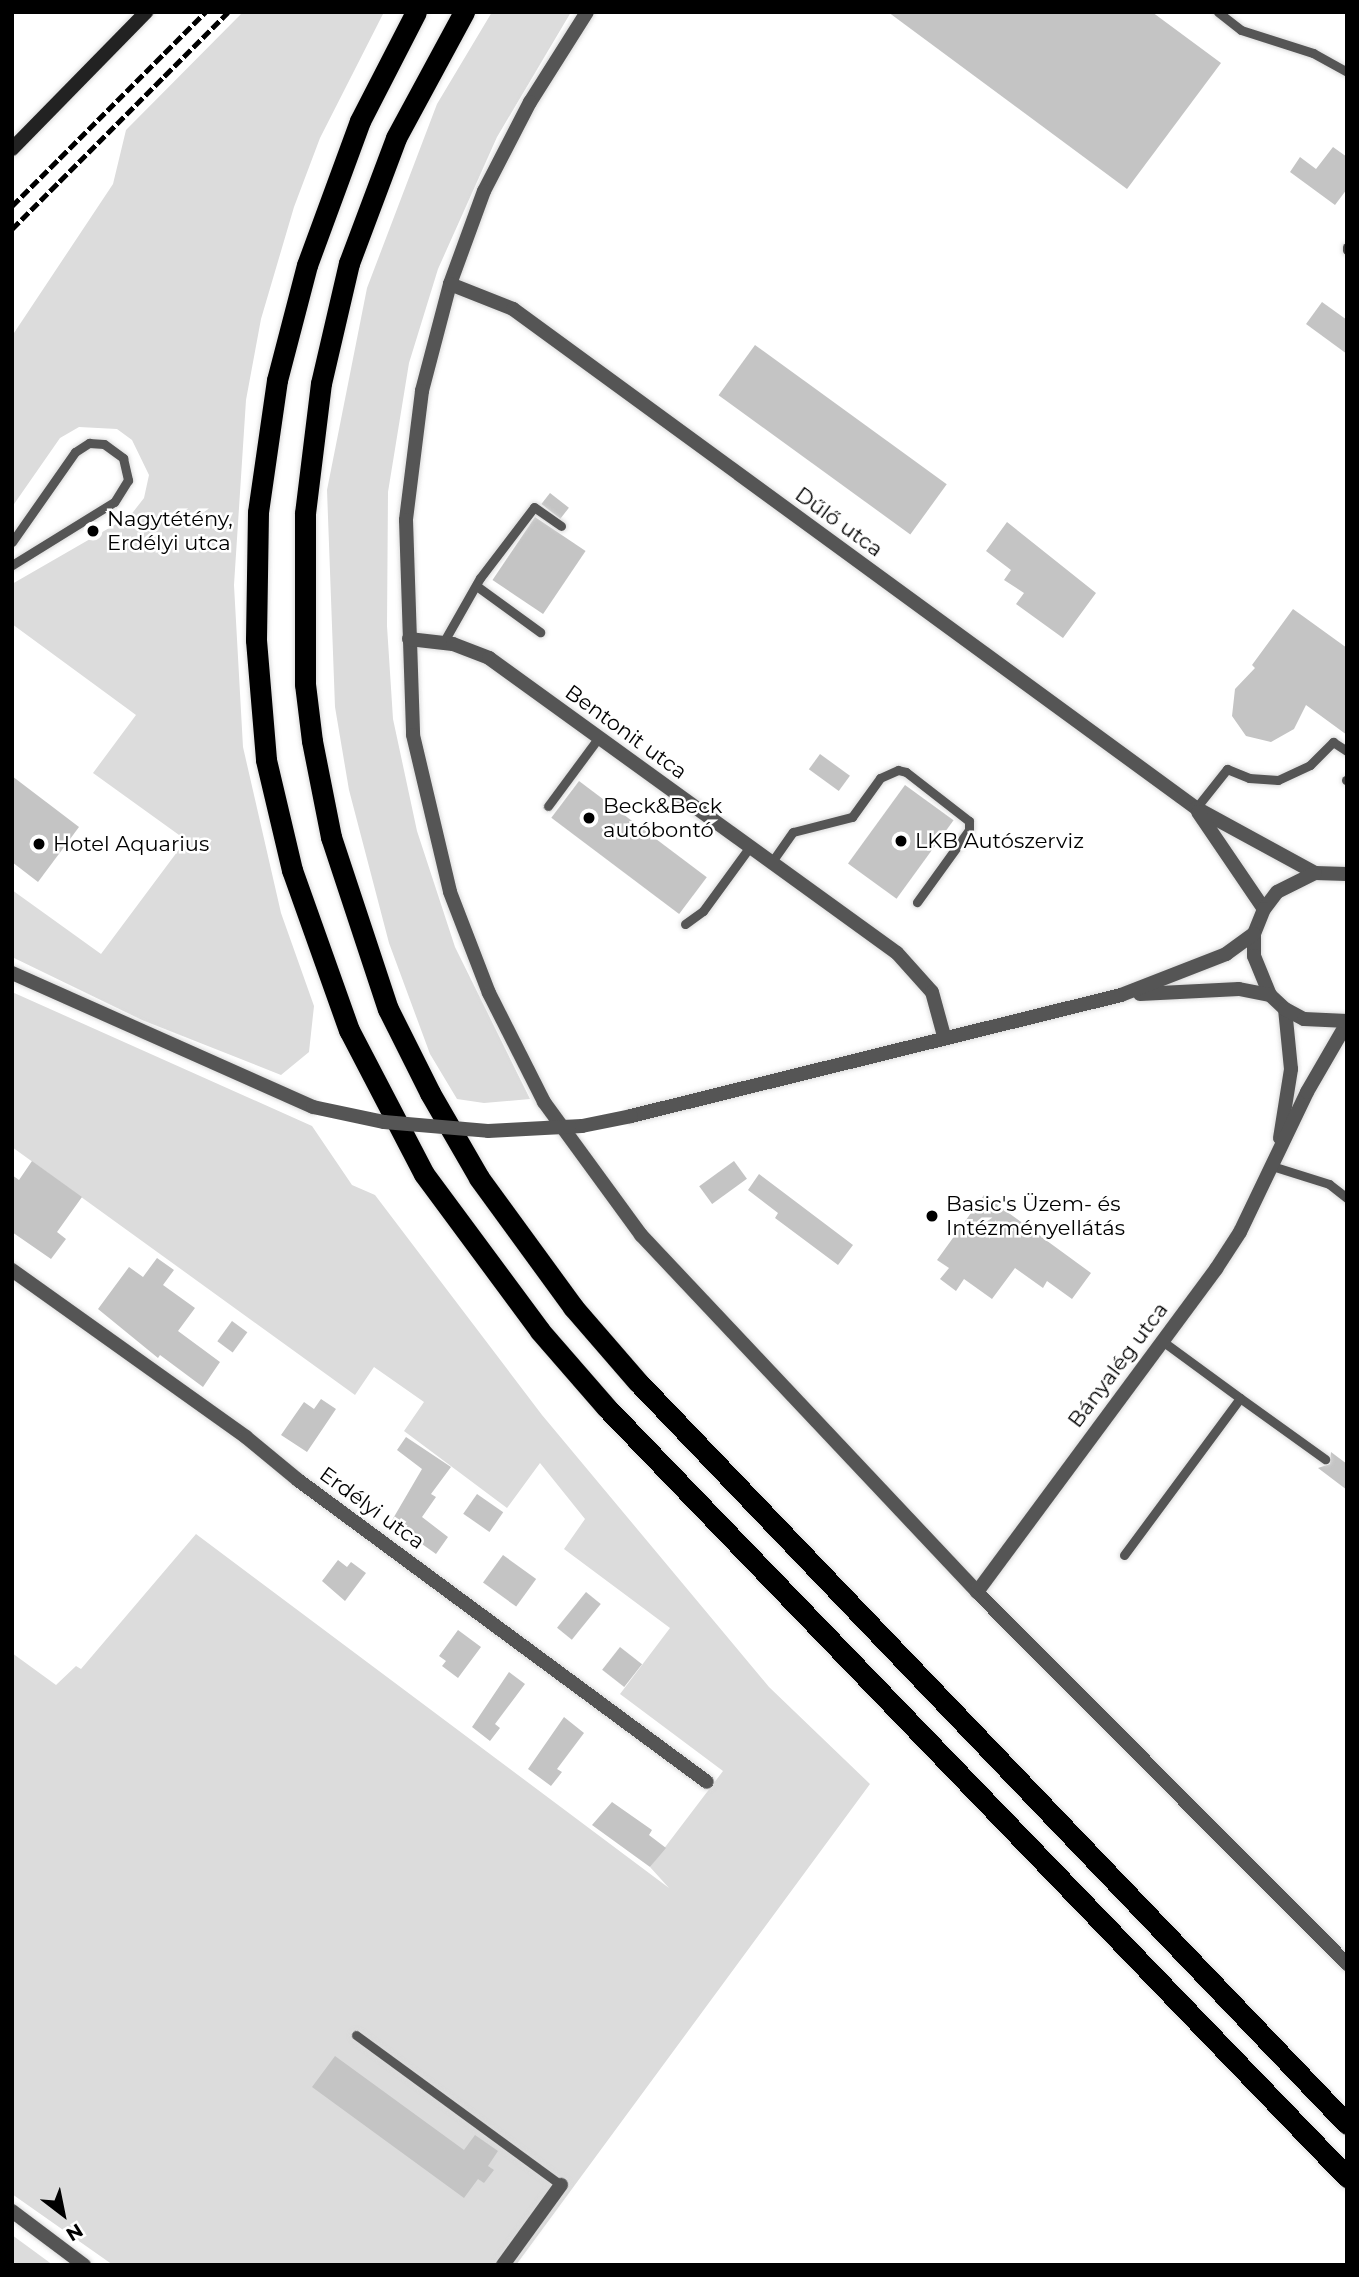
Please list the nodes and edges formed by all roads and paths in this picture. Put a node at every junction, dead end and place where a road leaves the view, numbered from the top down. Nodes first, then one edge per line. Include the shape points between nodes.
1 (146, 12) edge
2 (416, 12) edge
3 (464, 12) edge
4 (587, 12) edge
5 (1217, 12) edge
6 (1347, 72) edge
7 (12, 149) edge
8 (450, 284) junction
9 (561, 527) dead end
10 (12, 542) edge
11 (12, 565) edge
12 (478, 587) junction
13 (540, 632) dead end
14 (409, 639) junction
15 (443, 643) junction
16 (599, 737) junction
17 (1347, 751) edge
18 (548, 806) dead end
19 (1196, 808) junction
20 (749, 848) junction
21 (771, 863) junction
22 (1315, 873) junction
23 (1347, 874) edge
24 (917, 902) dead end
25 (1264, 909) junction
26 (685, 924) dead end
27 (1254, 934) junction
28 (12, 973) edge
29 (1121, 995) junction
30 (1270, 995) junction
31 (1285, 1009) junction
32 (1347, 1022) edge
33 (944, 1036) junction
34 (1275, 1160) junction
35 (1345, 1194) edge
36 (12, 1270) edge
37 (1162, 1341) junction
38 (1240, 1398) junction
39 (1325, 1459) dead end
40 (1124, 1555) dead end
41 (976, 1592) junction
42 (706, 1782) dead end
43 (1347, 1964) edge
44 (356, 2035) dead end
45 (1347, 2124) edge
46 (1347, 2177) edge
47 (561, 2185) joint
48 (12, 2211) edge
49 (84, 2265) edge
50 (503, 2265) edge

1 - 7 main road
2 - 46 highway via 360,121 306,265 277,380 258,512 256,640 266,760 292,870 349,1030 424,1174 540,1331 606,1407
3 - 45 highway via 396,138 349,263 321,383 305,513 305,684 312,741 331,837 388,1009 479,1178 573,1307 638,1382
4 - 8 street via 530,102 484,191
5 - 6 lane via 1241,30 1313,53
8 - 14 street via 422,391 406,520
8 - 19 street, Dűlő utca via 513,309
9 - 12 lane via 534,507
10 - 11 lane via 75,452 89,443 104,444 123,458 128,480 114,502
12 - 13 lane
12 - 15 lane
14 - 15 street, Bentonit utca
14 - 41 street via 414,735 450,892 488,993 544,1102 595,1177 665,1263
15 - 16 street, Bentonit utca via 489,658
16 - 18 lane
16 - 20 street, Bentonit utca
17 - 19 lane via 1333,742 1310,765 1278,780 1250,778 1227,769
19 - 22 street, Dűlő utca
19 - 25 street, Dűlő utca
20 - 21 street, Bentonit utca
20 - 26 lane via 703,911
21 - 24 lane via 793,832 852,817 880,778 898,770 906,772 969,821 969,830
21 - 33 street, Bentonit utca via 915,968 932,992
22 - 23 street
22 - 25 street via 1277,892
25 - 27 street
27 - 29 street via 1226,954
27 - 30 street, Bányalég utca via 1254,956
28 - 33 street, bridge via 313,1107 384,1122 488,1131 582,1126 631,1116
29 - 30 street via 1239,989
29 - 33 street
30 - 31 street, Bányalég utca
31 - 32 street, Bányalég utca via 1304,1019
31 - 34 street, Bányalég utca via 1291,1069
32 - 34 street, Bányalég utca
34 - 35 lane
34 - 37 street, Bányalég utca via 1240,1232
36 - 42 street, Erdélyi utca via 246,1437
37 - 38 lane
37 - 41 street, Bányalég utca
38 - 39 lane
38 - 40 lane
41 - 43 street
44 - 47 lane
47 - 50 street
48 - 49 street

